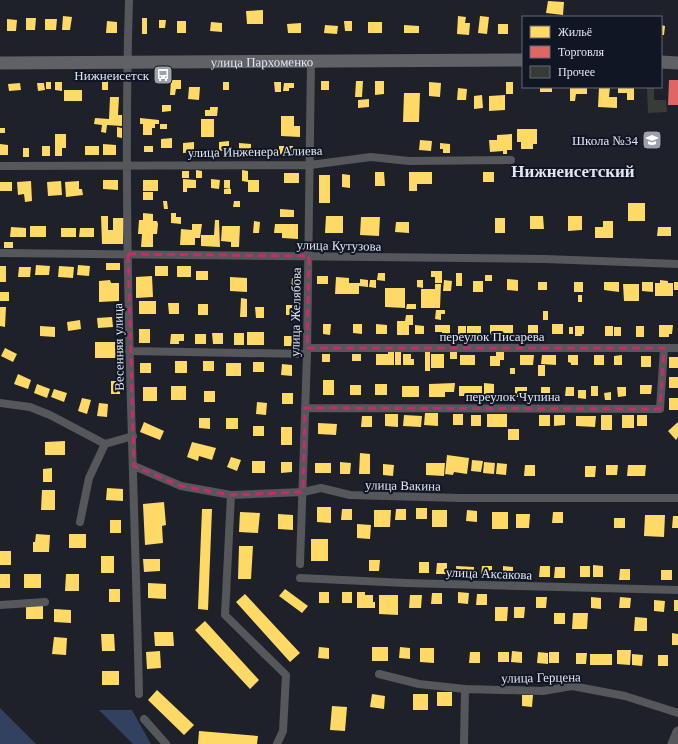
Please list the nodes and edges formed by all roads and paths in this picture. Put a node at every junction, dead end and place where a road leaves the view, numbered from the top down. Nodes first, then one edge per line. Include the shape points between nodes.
1 (130, 0) edge
2 (522, 60) edge
3 (311, 61) junction
4 (662, 62) edge
5 (0, 63) edge
6 (678, 63) edge
7 (127, 64) junction
8 (511, 160) dead end
9 (310, 164) junction
10 (127, 165) junction
11 (0, 166) edge
12 (0, 253) edge
13 (128, 254) junction
14 (308, 256) junction
15 (678, 264) edge
16 (664, 348) junction
17 (678, 348) edge
18 (129, 351) junction
19 (307, 351) junction
20 (0, 403) edge
21 (305, 408) junction
22 (133, 436) junction
23 (105, 444) junction
24 (134, 466) junction
25 (303, 492) junction
26 (232, 495) junction
27 (678, 498) edge
28 (80, 522) dead end
29 (300, 564) dead end
30 (300, 578) dead end
31 (678, 590) edge
32 (45, 602) dead end
33 (0, 605) edge
34 (379, 674) dead end
35 (465, 689) junction
36 (139, 694) dead end
37 (678, 713) edge
38 (144, 719) dead end
39 (678, 732) edge
40 (166, 744) edge
41 (277, 744) edge
42 (464, 744) edge
43 (673, 744) edge

1 - 7 street, Весенняя улица
2 - 3 main road, улица Пархоменко
3 - 7 main road, улица Пархоменко
3 - 9 street, улица Желябова
4 - 6 main road
5 - 7 main road, улица Пархоменко
7 - 10 street, Весенняя улица
8 - 9 street, улица Инженера Алиева via 409,161 371,157
9 - 10 street, улица Инженера Алиева
9 - 14 street, улица Желябова
10 - 11 street, улица Инженера Алиева
10 - 13 street, Весенняя улица
12 - 13 street, улица Кутузова
13 - 14 street, улица Кутузова
13 - 18 street, Весенняя улица
14 - 15 street, улица Кутузова via 544,259
14 - 19 street, улица Желябова
16 - 17 street, переулок Писарева
16 - 19 street, переулок Писарева
16 - 21 street, переулок Чупина via 660,409
18 - 19 street, переулок Писарева
18 - 22 street, Весенняя улица
19 - 21 street, улица Желябова
20 - 23 street via 30,407
21 - 25 street, улица Желябова
22 - 23 street
22 - 24 street, Весенняя улица
23 - 28 street via 89,478
24 - 26 street, улица Вакина via 181,486
24 - 36 street, Весенняя улица
25 - 26 street, улица Вакина
25 - 27 street, улица Вакина via 321,488 350,496
25 - 29 street, улица Желябова
26 - 41 street via 225,615 286,675 283,731
30 - 31 street, улица Аксакова
32 - 33 street
34 - 35 street, улица Герцена via 419,684
35 - 37 street, улица Герцена via 543,691 572,686 625,696
35 - 42 street
38 - 40 street
39 - 43 street

